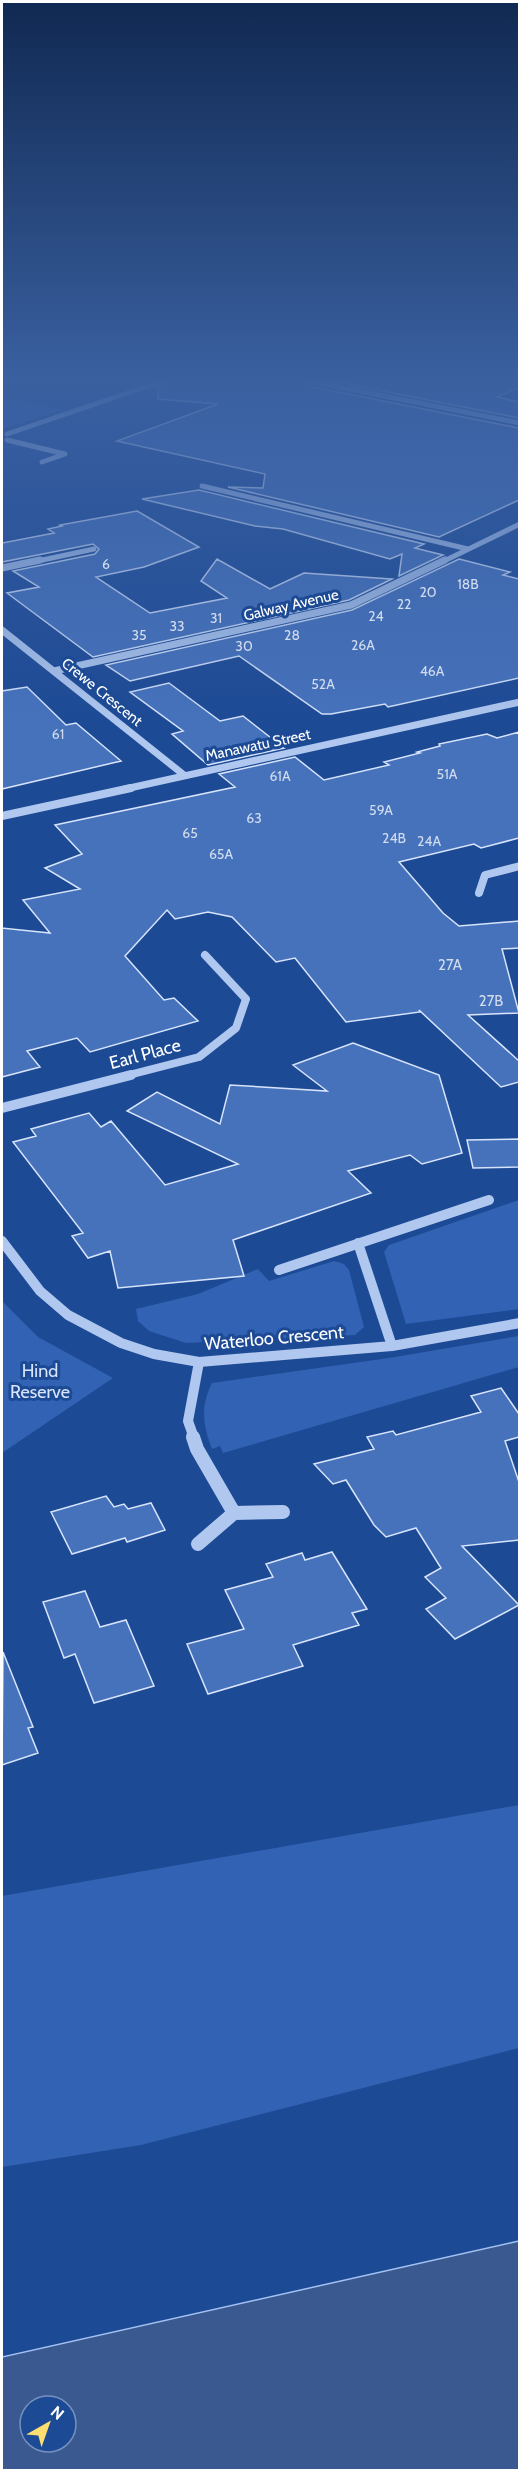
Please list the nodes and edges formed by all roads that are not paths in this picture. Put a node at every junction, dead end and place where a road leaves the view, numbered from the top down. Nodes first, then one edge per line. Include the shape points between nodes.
1 (246, 496) edge
2 (519, 524) edge
3 (94, 549) dead end
4 (468, 549) junction
5 (2, 568) edge
6 (2, 630) edge
7 (54, 671) junction
8 (519, 702) edge
9 (184, 776) junction
10 (2, 816) edge
11 (519, 867) edge
12 (479, 893) dead end
13 (206, 955) dead end
14 (2, 1108) edge
15 (489, 1200) dead end
16 (2, 1241) edge
17 (358, 1243) junction
18 (7, 1257) edge
19 (279, 1270) dead end
20 (519, 1323) edge
21 (392, 1346) junction
22 (199, 1362) junction
23 (283, 1512) dead end
24 (234, 1513) junction
25 (198, 1544) dead end

1 - 4 street
2 - 4 street, Galway Avenue
3 - 5 street
4 - 7 street, Galway Avenue via 351,605
6 - 7 street, Crewe Crescent
7 - 9 street, Crewe Crescent
8 - 9 street, Manawatu Street
9 - 10 street, Manawatu Street
11 - 12 street via 485,875
13 - 14 street, Earl Place via 246,999 236,1029 199,1057
15 - 17 street
16 - 18 street, Waterloo Crescent
17 - 19 street
17 - 21 street
18 - 22 street, Waterloo Crescent via 40,1291 93,1329 154,1354
20 - 21 street, Waterloo Crescent
21 - 22 street, Waterloo Crescent
22 - 24 street via 188,1421 197,1449
23 - 24 street
24 - 25 street

